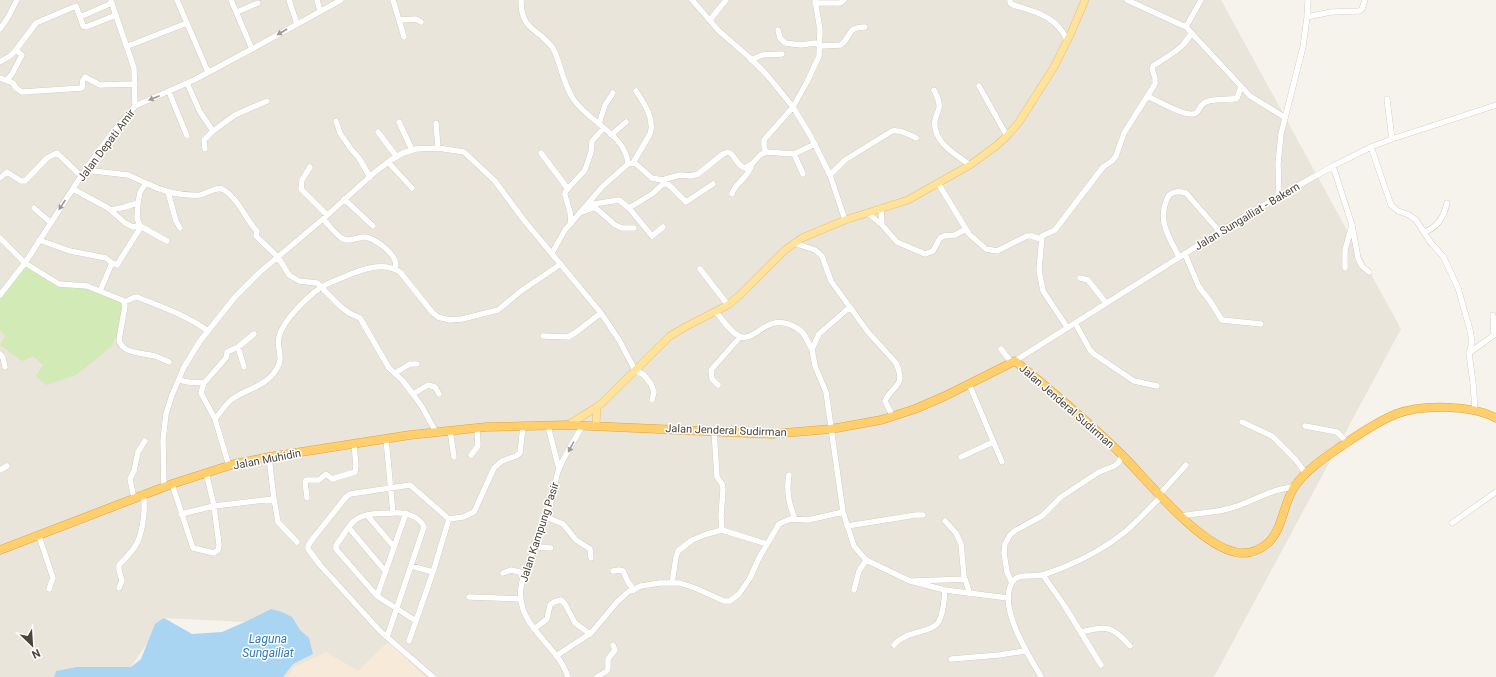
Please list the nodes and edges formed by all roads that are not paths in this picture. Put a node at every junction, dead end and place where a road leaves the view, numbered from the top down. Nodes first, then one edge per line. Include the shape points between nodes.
1 (17, 0) edge
2 (177, 0) edge
3 (231, 0) edge
4 (289, 0) edge
5 (317, 0) edge
6 (340, 0) edge
7 (393, 0) edge
8 (521, 0) edge
9 (692, 0) edge
10 (726, 0) edge
11 (844, 0) edge
12 (1010, 0) edge
13 (1085, 0) edge
14 (1127, 0) edge
15 (1201, 0) edge
16 (1308, 0) edge
17 (1365, 0) edge
18 (112, 1) edge
19 (815, 1) edge
20 (258, 3) dead end
21 (320, 11) junction
22 (237, 12) junction
23 (116, 15) junction
24 (80, 17) junction
25 (1307, 17) junction
26 (399, 20) junction
27 (710, 20) junction
28 (421, 22) dead end
29 (187, 23) junction
30 (297, 24) junction
31 (865, 27) dead end
32 (1186, 27) junction
33 (0, 29) edge
34 (778, 30) dead end
35 (1192, 32) junction
36 (404, 37) dead end
37 (1067, 40) junction
38 (128, 46) junction
39 (820, 46) junction
40 (252, 49) junction
41 (16, 50) junction
42 (782, 54) dead end
43 (751, 60) junction
44 (0, 62) edge
45 (208, 72) junction
46 (0, 78) edge
47 (7, 80) junction
48 (186, 83) junction
49 (135, 84) junction
50 (979, 86) dead end
51 (1241, 87) junction
52 (934, 90) dead end
53 (636, 91) dead end
54 (169, 92) junction
55 (613, 93) dead end
56 (1147, 96) junction
57 (1387, 98) dead end
58 (267, 100) dead end
59 (1496, 104) edge
60 (134, 106) junction
61 (793, 107) junction
62 (1284, 117) junction
63 (336, 121) dead end
64 (399, 122) dead end
65 (626, 122) dead end
66 (436, 123) dead end
67 (599, 124) junction
68 (603, 129) junction
69 (213, 131) junction
70 (378, 132) dead end
71 (611, 135) junction
72 (187, 136) dead end
73 (1007, 136) junction
74 (916, 138) dead end
75 (1392, 139) junction
76 (815, 144) junction
77 (1371, 147) junction
78 (438, 148) junction
79 (205, 149) dead end
80 (412, 150) junction
81 (766, 152) junction
82 (541, 153) dead end
83 (794, 154) junction
84 (397, 157) junction
85 (388, 162) junction
86 (630, 164) junction
87 (752, 164) junction
88 (970, 165) junction
89 (1332, 166) junction
90 (310, 167) dead end
91 (85, 170) junction
92 (803, 174) dead end
93 (830, 175) junction
94 (81, 176) junction
95 (370, 177) junction
96 (0, 178) edge
97 (146, 183) junction
98 (938, 183) junction
99 (713, 184) dead end
100 (412, 188) dead end
101 (73, 189) junction
102 (568, 189) junction
103 (168, 192) junction
104 (732, 194) dead end
105 (1279, 196) junction
106 (344, 199) junction
107 (138, 203) junction
108 (1447, 203) dead end
109 (587, 205) junction
110 (34, 208) dead end
111 (629, 208) junction
112 (881, 208) junction
113 (110, 210) junction
114 (581, 213) junction
115 (868, 213) junction
116 (325, 217) junction
117 (845, 220) junction
118 (51, 223) junction
119 (571, 224) junction
120 (882, 225) junction
121 (1352, 225) junction
122 (140, 226) junction
123 (373, 226) dead end
124 (663, 227) dead end
125 (180, 228) dead end
126 (634, 228) dead end
127 (966, 229) junction
128 (1220, 232) junction
129 (1424, 232) junction
130 (0, 238) edge
131 (1041, 239) junction
132 (39, 240) junction
133 (167, 241) dead end
134 (794, 243) junction
135 (552, 253) junction
136 (1182, 255) junction
137 (278, 257) junction
138 (25, 263) junction
139 (112, 263) junction
140 (561, 264) junction
141 (395, 268) junction
142 (1345, 268) dead end
143 (700, 269) dead end
144 (1368, 272) dead end
145 (1080, 278) dead end
146 (324, 290) junction
147 (100, 291) junction
148 (0, 295) edge
149 (124, 302) junction
150 (1106, 303) junction
151 (728, 305) junction
152 (850, 307) junction
153 (716, 312) junction
154 (600, 313) junction
155 (1493, 315) dead end
156 (1075, 323) junction
157 (1261, 324) dead end
158 (1067, 327) junction
159 (208, 331) junction
160 (254, 334) dead end
161 (543, 336) dead end
162 (740, 337) junction
163 (238, 348) junction
164 (812, 349) junction
165 (1001, 349) dead end
166 (0, 354) edge
167 (1469, 354) junction
168 (170, 362) dead end
169 (1013, 362) junction
170 (417, 364) dead end
171 (5, 367) dead end
172 (244, 367) dead end
173 (635, 370) junction
174 (395, 373) junction
175 (179, 380) junction
176 (204, 383) junction
177 (969, 384) junction
178 (718, 385) dead end
179 (1158, 386) dead end
180 (413, 394) junction
181 (439, 394) dead end
182 (652, 400) dead end
183 (597, 407) junction
184 (1475, 410) junction
185 (893, 417) junction
186 (1496, 418) edge
187 (215, 419) junction
188 (1242, 422) dead end
189 (568, 425) junction
190 (523, 426) junction
191 (548, 426) junction
192 (582, 426) junction
193 (596, 426) junction
194 (1306, 426) dead end
195 (477, 428) junction
196 (831, 429) junction
197 (450, 430) junction
198 (714, 430) junction
199 (436, 432) junction
200 (386, 439) junction
201 (145, 441) dead end
202 (993, 442) junction
203 (1347, 442) junction
204 (354, 444) junction
205 (471, 455) dead end
206 (1122, 455) junction
207 (268, 457) junction
208 (454, 457) dead end
209 (961, 457) dead end
210 (1002, 462) dead end
211 (1186, 465) dead end
212 (7, 466) dead end
213 (229, 466) junction
214 (559, 469) junction
215 (0, 470) edge
216 (206, 472) junction
217 (1306, 474) junction
218 (789, 475) dead end
219 (165, 485) junction
220 (1294, 486) junction
221 (391, 487) junction
222 (1496, 492) edge
223 (144, 494) junction
224 (1160, 496) junction
225 (134, 498) junction
226 (306, 498) dead end
227 (274, 499) junction
228 (214, 506) junction
229 (843, 512) junction
230 (394, 513) junction
231 (406, 513) junction
232 (181, 514) junction
233 (367, 515) junction
234 (923, 515) dead end
235 (1181, 516) junction
236 (546, 517) junction
237 (449, 519) junction
238 (795, 519) junction
239 (945, 521) dead end
240 (1452, 524) dead end
241 (847, 526) junction
242 (349, 528) junction
243 (722, 530) junction
244 (39, 536) junction
245 (297, 542) dead end
246 (767, 544) junction
247 (394, 547) junction
248 (535, 547) junction
249 (551, 548) dead end
250 (0, 550) edge
251 (591, 558) dead end
252 (866, 560) junction
253 (411, 566) junction
254 (613, 571) dead end
255 (386, 572) junction
256 (433, 572) junction
257 (503, 573) dead end
258 (524, 573) junction
259 (1043, 575) junction
260 (966, 579) junction
261 (910, 581) junction
262 (672, 583) junction
263 (1012, 583) junction
264 (119, 588) dead end
265 (49, 589) dead end
266 (634, 590) junction
267 (854, 590) dead end
268 (945, 590) junction
269 (970, 594) junction
270 (377, 596) junction
271 (469, 597) dead end
272 (1008, 598) junction
273 (520, 599) junction
274 (396, 609) junction
275 (416, 621) junction
276 (534, 629) junction
277 (1082, 632) junction
278 (590, 634) junction
279 (387, 637) junction
280 (409, 641) dead end
281 (613, 645) dead end
282 (894, 645) dead end
283 (1130, 646) dead end
284 (1025, 651) junction
285 (556, 656) junction
286 (951, 659) dead end
287 (1101, 665) dead end
288 (433, 677) edge
289 (568, 677) edge
290 (597, 677) edge
291 (1041, 677) edge

1 - 33 street
2 - 29 street
3 - 22 street
4 - 30 street
5 - 21 street
6 - 21 street, Jalan Depati Amir
7 - 26 street
8 - 67 street via 523,17 554,49 574,100
9 - 27 street
10 - 27 street
11 - 19 street via 840,3
12 - 37 street via 1012,5 1055,22
13 - 37 main road
14 - 32 street
15 - 32 street
16 - 25 street
17 - 25 street via 1359,11 1332,12
18 - 23 street
18 - 24 street
19 - 39 street
20 - 22 street
21 - 30 street, Jalan Depati Amir
22 - 40 street
23 - 24 street via 86,27 83,26
23 - 38 street
24 - 41 street via 76,6 39,21
25 - 62 street via 1303,47
26 - 28 street via 416,19
26 - 36 street
27 - 43 street
29 - 38 street
29 - 45 street
30 -> 40 street, Jalan Depati Amir
31 - 39 street via 851,30 841,45
32 - 35 street
34 - 39 street via 780,38 785,43 815,43
35 - 51 street
35 - 56 street via 1183,45 1153,66 1152,72 1156,81
37 - 73 main road via 1054,67
38 - 49 street
39 - 61 street via 814,69
40 - 45 street, Jalan Depati Amir
41 - 44 street
41 - 47 street via 22,55
42 - 43 street via 762,55
43 - 61 street
45 - 48 street, Jalan Depati Amir
46 - 47 street
47 - 49 street via 20,91 26,92 82,88 82,80 85,77 100,85
48 - 54 street, Jalan Depati Amir
48 - 69 street via 200,112
49 - 60 street
50 - 73 street
51 - 56 street via 1237,98 1206,102 1194,114 1178,111
51 - 62 street via 1263,105
52 - 88 street via 939,101 935,122 938,138
53 - 86 street via 650,118 652,129
54 -> 60 street, Jalan Depati Amir
54 - 72 street
55 - 67 street via 605,105
56 - 131 street via 1124,133 1116,156 1103,167 1055,230
57 - 75 street
58 - 69 street via 235,115
59 - 75 street, Jalan Sungailiat - Bakem
60 - 91 street, Jalan Depati Amir
61 - 76 street
61 - 81 street via 764,140
62 - 105 street via 1278,164
63 - 95 street via 340,133
64 - 80 street
65 - 71 street
66 - 78 street
67 - 68 street
68 - 71 street
68 - 102 street via 592,141 585,170
69 - 79 street via 204,140
70 - 84 street
71 - 86 street via 622,146
73 - 88 main road
74 - 93 street via 892,131 845,160
75 - 77 street, Jalan Sungailiat - Bakem
76 - 83 street
76 - 93 street
77 - 89 street, Jalan Sungailiat - Bakem
77 - 129 street via 1391,205 1416,220
78 - 80 street
78 - 135 street via 464,152 469,156 495,182
80 - 84 street
81 - 83 street
81 - 87 street
82 - 102 street
83 - 92 street
84 - 85 street
85 - 95 street
85 - 100 street
86 - 87 street via 638,165 658,180 680,175 694,176 728,152 742,168
86 - 109 street via 608,181
87 - 104 street via 747,176 735,186
88 - 98 main road
89 - 105 street, Jalan Sungailiat - Bakem
89 - 121 street
90 - 116 street via 302,180 301,189
91 - 94 street, Jalan Depati Amir
91 - 97 street via 128,175
93 - 117 street
94 - 96 street via 57,153 47,158 25,181 7,172
94 - 101 street, Jalan Depati Amir
95 - 106 street
97 - 103 street
97 - 107 street via 140,192
98 - 112 main road via 908,200
98 - 127 street
99 - 111 street via 686,202 669,185 663,184
101 - 113 street
101 -> 118 street, Jalan Depati Amir
102 - 119 street via 565,195
103 - 125 street
103 - 137 street via 202,195 217,189 224,190 239,205 249,224 257,231 257,238
105 - 128 street, Jalan Sungailiat - Bakem
106 - 116 street
106 - 123 street
107 - 113 street
107 - 122 street via 137,218
108 - 129 street via 1438,224
109 - 111 street via 616,200
109 - 114 street
110 - 118 street
111 - 124 street via 652,236
112 - 115 main road
112 - 120 street
113 - 122 street via 124,223 133,227
114 - 119 street
114 - 126 street via 597,209 615,225
115 - 117 main road
115 - 120 street
116 - 137 street
116 - 141 street via 343,239 363,237 385,248 394,258
117 - 134 main road
118 - 132 street, Jalan Depati Amir
119 - 135 street
120 - 127 street via 897,242 925,254 933,251 940,238 955,235
121 - 142 street via 1346,240
121 - 144 street via 1358,258
122 - 133 street
122 - 139 street via 119,264
127 - 131 street via 970,236 986,249 996,251 1027,236
128 - 136 street, Jalan Sungailiat - Bakem
128 - 136 street via 1186,193 1181,191 1169,195 1163,212 1163,222
129 - 167 street via 1443,256 1458,288 1472,342
130 - 138 street
131 - 158 street via 1039,270 1043,292
132 - 138 street, Jalan Depati Amir
132 - 139 street via 70,252 106,258
134 - 151 main road
134 - 152 street via 815,250 822,256 829,278
135 - 140 street
136 - 150 street, Jalan Sungailiat - Bakem
136 - 157 street via 1199,287 1222,320
137 - 146 street via 289,275 299,281 317,284
137 - 159 street via 235,297
138 - 147 street via 59,284 87,286
138 - 148 street, Jalan Depati Amir
139 - 147 street
140 - 141 street via 498,310 450,320 438,317 432,312
140 - 154 street
141 - 146 street via 377,267 363,270
143 - 151 street
145 - 150 street via 1088,280
146 - 174 street via 349,313 360,318 389,368
146 - 187 street via 301,305 286,323 279,337 281,357 276,370 261,385 230,401
147 - 149 street
149 - 159 street via 137,298 188,317
149 - 168 street via 119,340 122,347
150 - 156 street, Jalan Sungailiat - Bakem
151 - 153 main road
152 - 164 street via 819,334
152 - 185 street via 899,369 898,385 884,401
153 - 162 street
153 - 173 main road via 674,333
154 - 161 street via 576,333 568,336
154 - 173 street via 619,340
155 - 167 street via 1494,335
156 - 158 street, Jalan Sungailiat - Bakem
156 - 179 street via 1090,350 1097,356 1134,381
158 - 169 street, Jalan Sungailiat - Bakem
159 - 175 street via 192,352
160 - 163 street
162 - 164 street via 746,338 770,324 780,322 800,331
162 - 178 street via 711,370 712,379
163 - 172 street
163 - 176 street via 228,351 226,358
164 - 196 street via 815,366 826,392
165 - 169 street
166 - 171 street
167 - 184 street
169 - 177 highway, Jalan Jenderal Sudirman
169 - 206 highway, Jalan Jenderal Sudirman via 1070,406
170 - 174 street via 410,364
173 - 182 street via 644,375 651,384 654,392
173 - 183 main road
174 - 180 street
175 - 176 street
175 - 219 street via 166,414 163,440
176 - 187 street via 201,394
177 - 185 highway, Jalan Jenderal Sudirman
177 - 202 street
180 - 181 street via 428,385 435,387
180 - 199 street
183 - 189 main road
183 - 193 main road
184 - 186 highway, Jalan Jenderal Sudirman
184 - 203 highway, Jalan Jenderal Sudirman via 1444,407 1403,412 1379,422
185 - 196 highway, Jalan Jenderal Sudirman
187 - 213 street
188 - 217 street via 1272,436
189 - 191 highway, Jalan Jenderal Sudirman
189 - 192 highway, Jalan Jenderal Sudirman
190 - 191 highway, Jalan Muhidin
190 - 195 highway, Jalan Muhidin
190 - 237 street via 520,454 502,461 494,468 475,510 463,517
191 - 214 street, Jalan Kampung Pasir
192 - 193 highway, Jalan Jenderal Sudirman
192 -> 214 street, Jalan Kampung Pasir
193 - 198 highway, Jalan Jenderal Sudirman
194 - 203 street via 1337,432
195 - 197 highway, Jalan Muhidin
195 - 205 street via 478,446
196 - 198 highway, Jalan Jenderal Sudirman via 772,434
196 - 229 street
197 - 199 highway, Jalan Muhidin
197 - 208 street
198 - 243 street via 717,477 723,489
199 - 200 highway, Jalan Muhidin
200 - 204 highway, Jalan Muhidin
200 - 221 street
201 - 225 street via 138,452 130,479
202 - 209 street
202 - 210 street
203 - 217 highway, Jalan Jenderal Sudirman
204 - 207 highway, Jalan Muhidin
204 - 226 street via 355,472 332,479 326,474 319,480 306,480
206 - 224 highway, Jalan Jenderal Sudirman
206 - 263 street via 1114,466 1099,472 1061,497 1042,516 1010,535 1004,553
207 - 213 highway, Jalan Muhidin
207 - 227 street
211 - 224 street
212 - 215 street
213 - 216 highway, Jalan Muhidin
214 - 236 street, Jalan Kampung Pasir
216 - 219 highway, Jalan Muhidin
216 - 228 street
217 - 220 highway, Jalan Jenderal Sudirman
218 - 238 street via 788,494
219 - 223 highway, Jalan Muhidin
219 - 232 street
220 - 235 street via 1266,493 1226,510
220 - 235 highway, Jalan Jenderal Sudirman via 1277,530 1269,542 1258,550 1246,554 1223,548
221 - 230 street
221 - 237 street via 411,485
221 - 279 street via 347,495 308,546 309,552 320,565
222 - 240 street
223 - 225 highway, Jalan Muhidin
223 - 264 street via 145,507 141,529 136,545 119,565 122,581
224 - 235 highway, Jalan Jenderal Sudirman
224 - 259 street via 1126,531 1111,542 1063,568
225 - 244 highway, Jalan Muhidin
227 - 228 street
227 - 245 street via 278,522
228 - 232 street
228 - 232 street via 219,545 218,550 214,552 193,548
229 - 238 street via 808,520
229 - 241 street
230 - 231 street
230 - 233 street
231 - 247 street
231 - 253 street via 423,524 424,528
233 - 242 street via 353,522
233 - 247 street
234 - 241 street
236 - 248 street, Jalan Kampung Pasir
236 - 251 street via 563,524 576,540 588,547
237 - 256 street
238 - 246 street via 785,520 779,524
239 - 260 street via 956,533 961,544
241 - 252 street via 854,546
242 - 255 street
242 - 270 street via 336,545 336,550
243 - 246 street
243 - 262 street via 692,540 678,551
244 - 250 highway, Jalan Muhidin
244 - 265 street via 53,578
246 - 262 street via 748,582 730,601 724,601 680,583
247 - 255 street
248 - 249 street
248 - 258 street, Jalan Kampung Pasir
252 - 261 street
252 - 267 street via 859,571
253 - 256 street
253 - 274 street
254 - 266 street via 624,571
255 - 270 street
256 - 275 street
257 - 258 street via 511,570
258 - 273 street, Jalan Kampung Pasir
259 - 263 street via 1019,577
259 - 277 street
260 - 261 street
260 - 269 street
261 - 268 street
262 - 266 street via 641,586
263 - 272 street
266 - 278 street via 617,602
268 - 269 street
268 - 282 street via 942,613 936,626 906,636
269 - 272 street
270 - 274 street
271 - 273 street
272 - 284 street
273 - 276 street, Jalan Kampung Pasir via 526,618
274 - 275 street
274 - 279 street
275 - 280 street
276 - 278 street via 547,619 550,605 561,600 575,623
276 - 285 street, Jalan Kampung Pasir
277 - 283 street via 1096,628 1112,630
277 - 287 street
278 - 285 street
279 - 288 street
281 - 290 street via 615,650 608,660 607,671
284 - 286 street
284 - 291 street
285 - 289 street, Jalan Kampung Pasir via 563,664

